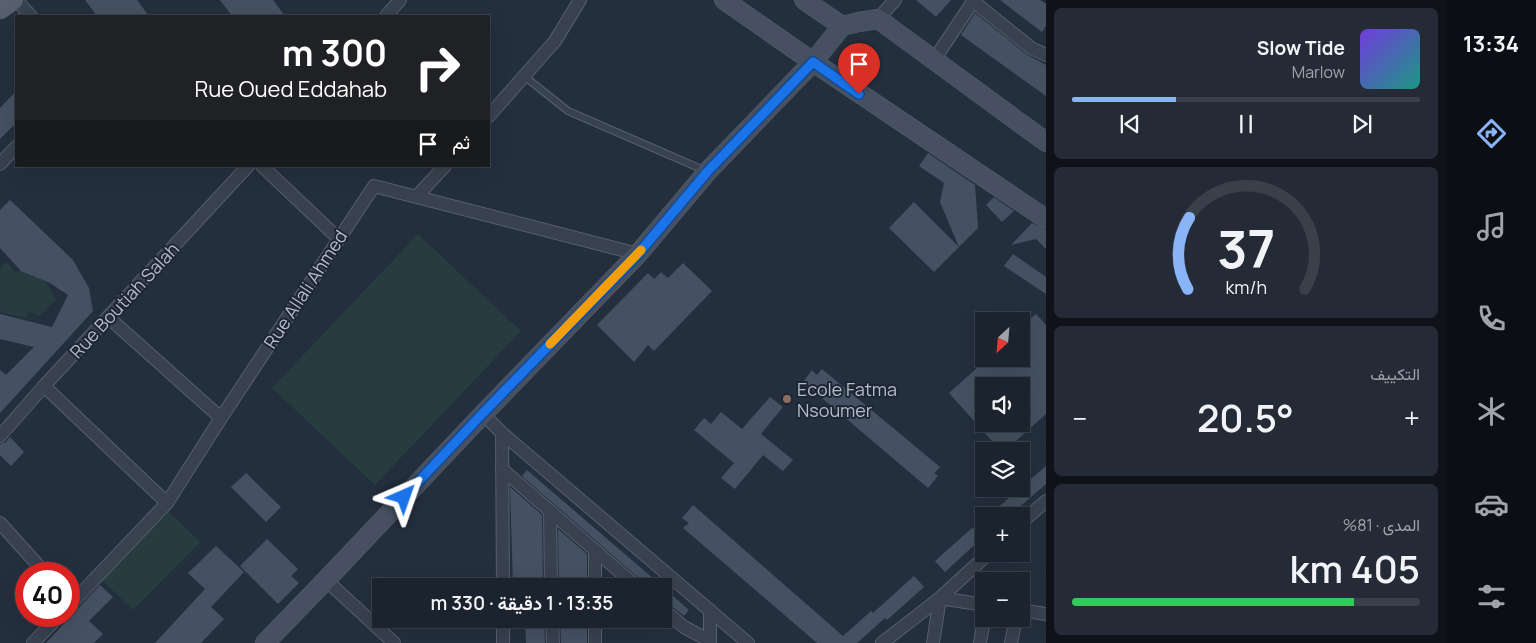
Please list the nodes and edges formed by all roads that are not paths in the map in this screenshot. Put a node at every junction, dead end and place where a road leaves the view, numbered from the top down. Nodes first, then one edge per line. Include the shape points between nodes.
1 (14, 0) edge
2 (400, 0) edge
3 (580, 0) edge
4 (724, 0) edge
5 (804, 0) edge
6 (895, 0) edge
7 (973, 1) edge
8 (0, 10) edge
9 (30, 15) edge
10 (387, 15) edge
11 (878, 19) junction
12 (842, 26) junction
13 (1046, 55) edge
14 (934, 60) junction
15 (813, 62) junction
16 (524, 76) junction
17 (490, 115) edge
18 (1046, 142) edge
19 (15, 148) edge
20 (0, 164) edge
21 (247, 167) edge
22 (263, 167) edge
23 (444, 167) edge
24 (708, 171) junction
25 (417, 196) junction
26 (1046, 219) edge
27 (339, 239) junction
28 (638, 254) junction
29 (108, 317) junction
30 (44, 386) junction
31 (482, 414) junction
32 (220, 418) junction
33 (502, 433) junction
34 (0, 436) edge
35 (502, 469) junction
36 (1046, 501) edge
37 (167, 503) junction
38 (550, 512) junction
39 (1030, 515) edge
40 (0, 523) edge
41 (595, 551) junction
42 (35, 562) edge
43 (979, 562) edge
44 (503, 578) edge
45 (552, 578) edge
46 (595, 578) edge
47 (627, 578) edge
48 (326, 580) junction
49 (80, 592) edge
50 (940, 598) junction
51 (975, 604) edge
52 (710, 610) junction
53 (1030, 611) edge
54 (1046, 614) edge
55 (672, 617) edge
56 (48, 627) edge
57 (983, 627) edge
58 (1014, 627) edge
59 (503, 628) edge
60 (552, 628) edge
61 (595, 628) edge
62 (710, 642) edge
63 (33, 643) edge
64 (265, 643) edge
65 (394, 643) edge
66 (503, 643) edge
67 (552, 643) edge
68 (595, 643) edge
69 (748, 643) edge
70 (882, 643) edge
71 (933, 643) edge
72 (980, 643) edge
73 (1011, 643) edge

1 - 8 main road
1 - 9 street
2 - 10 street
3 - 16 street via 555,41
4 - 15 street
5 - 12 street
6 - 11 street
7 - 13 street via 1031,48
7 - 14 street
11 - 12 street
11 - 14 street
12 - 15 street
14 - 18 street
15 - 24 street
15 - 26 street
16 - 17 street
16 - 24 lane via 568,111
19 - 20 street
21 - 29 street, Rue Boutiah Salah
22 - 27 street
23 - 25 street
24 - 28 street
25 - 27 street, Rue Allali Ahmed via 374,186
25 - 28 street, Rue Allali Ahmed
27 - 32 street, Rue Allali Ahmed
28 - 31 street
29 - 30 street, Rue Boutiah Salah
29 - 32 street
30 - 34 street, Rue Boutiah Salah
30 - 37 street
31 - 33 street
31 - 48 street
32 - 37 street, Rue Allali Ahmed
33 - 35 street
33 - 52 street
35 - 38 street
35 - 44 street
36 - 39 street
37 - 49 street, Rue Allali Ahmed
38 - 41 street
38 - 45 street
40 - 42 street
41 - 46 street
41 - 47 street
43 - 50 street
48 - 64 street
48 - 65 street
50 - 51 street
50 - 70 street
50 - 71 street
52 - 62 street
52 - 69 street
53 - 54 street
55 - 62 street
56 - 63 street
57 - 72 street
58 - 73 street
59 - 66 street
60 - 67 street
61 - 68 street

